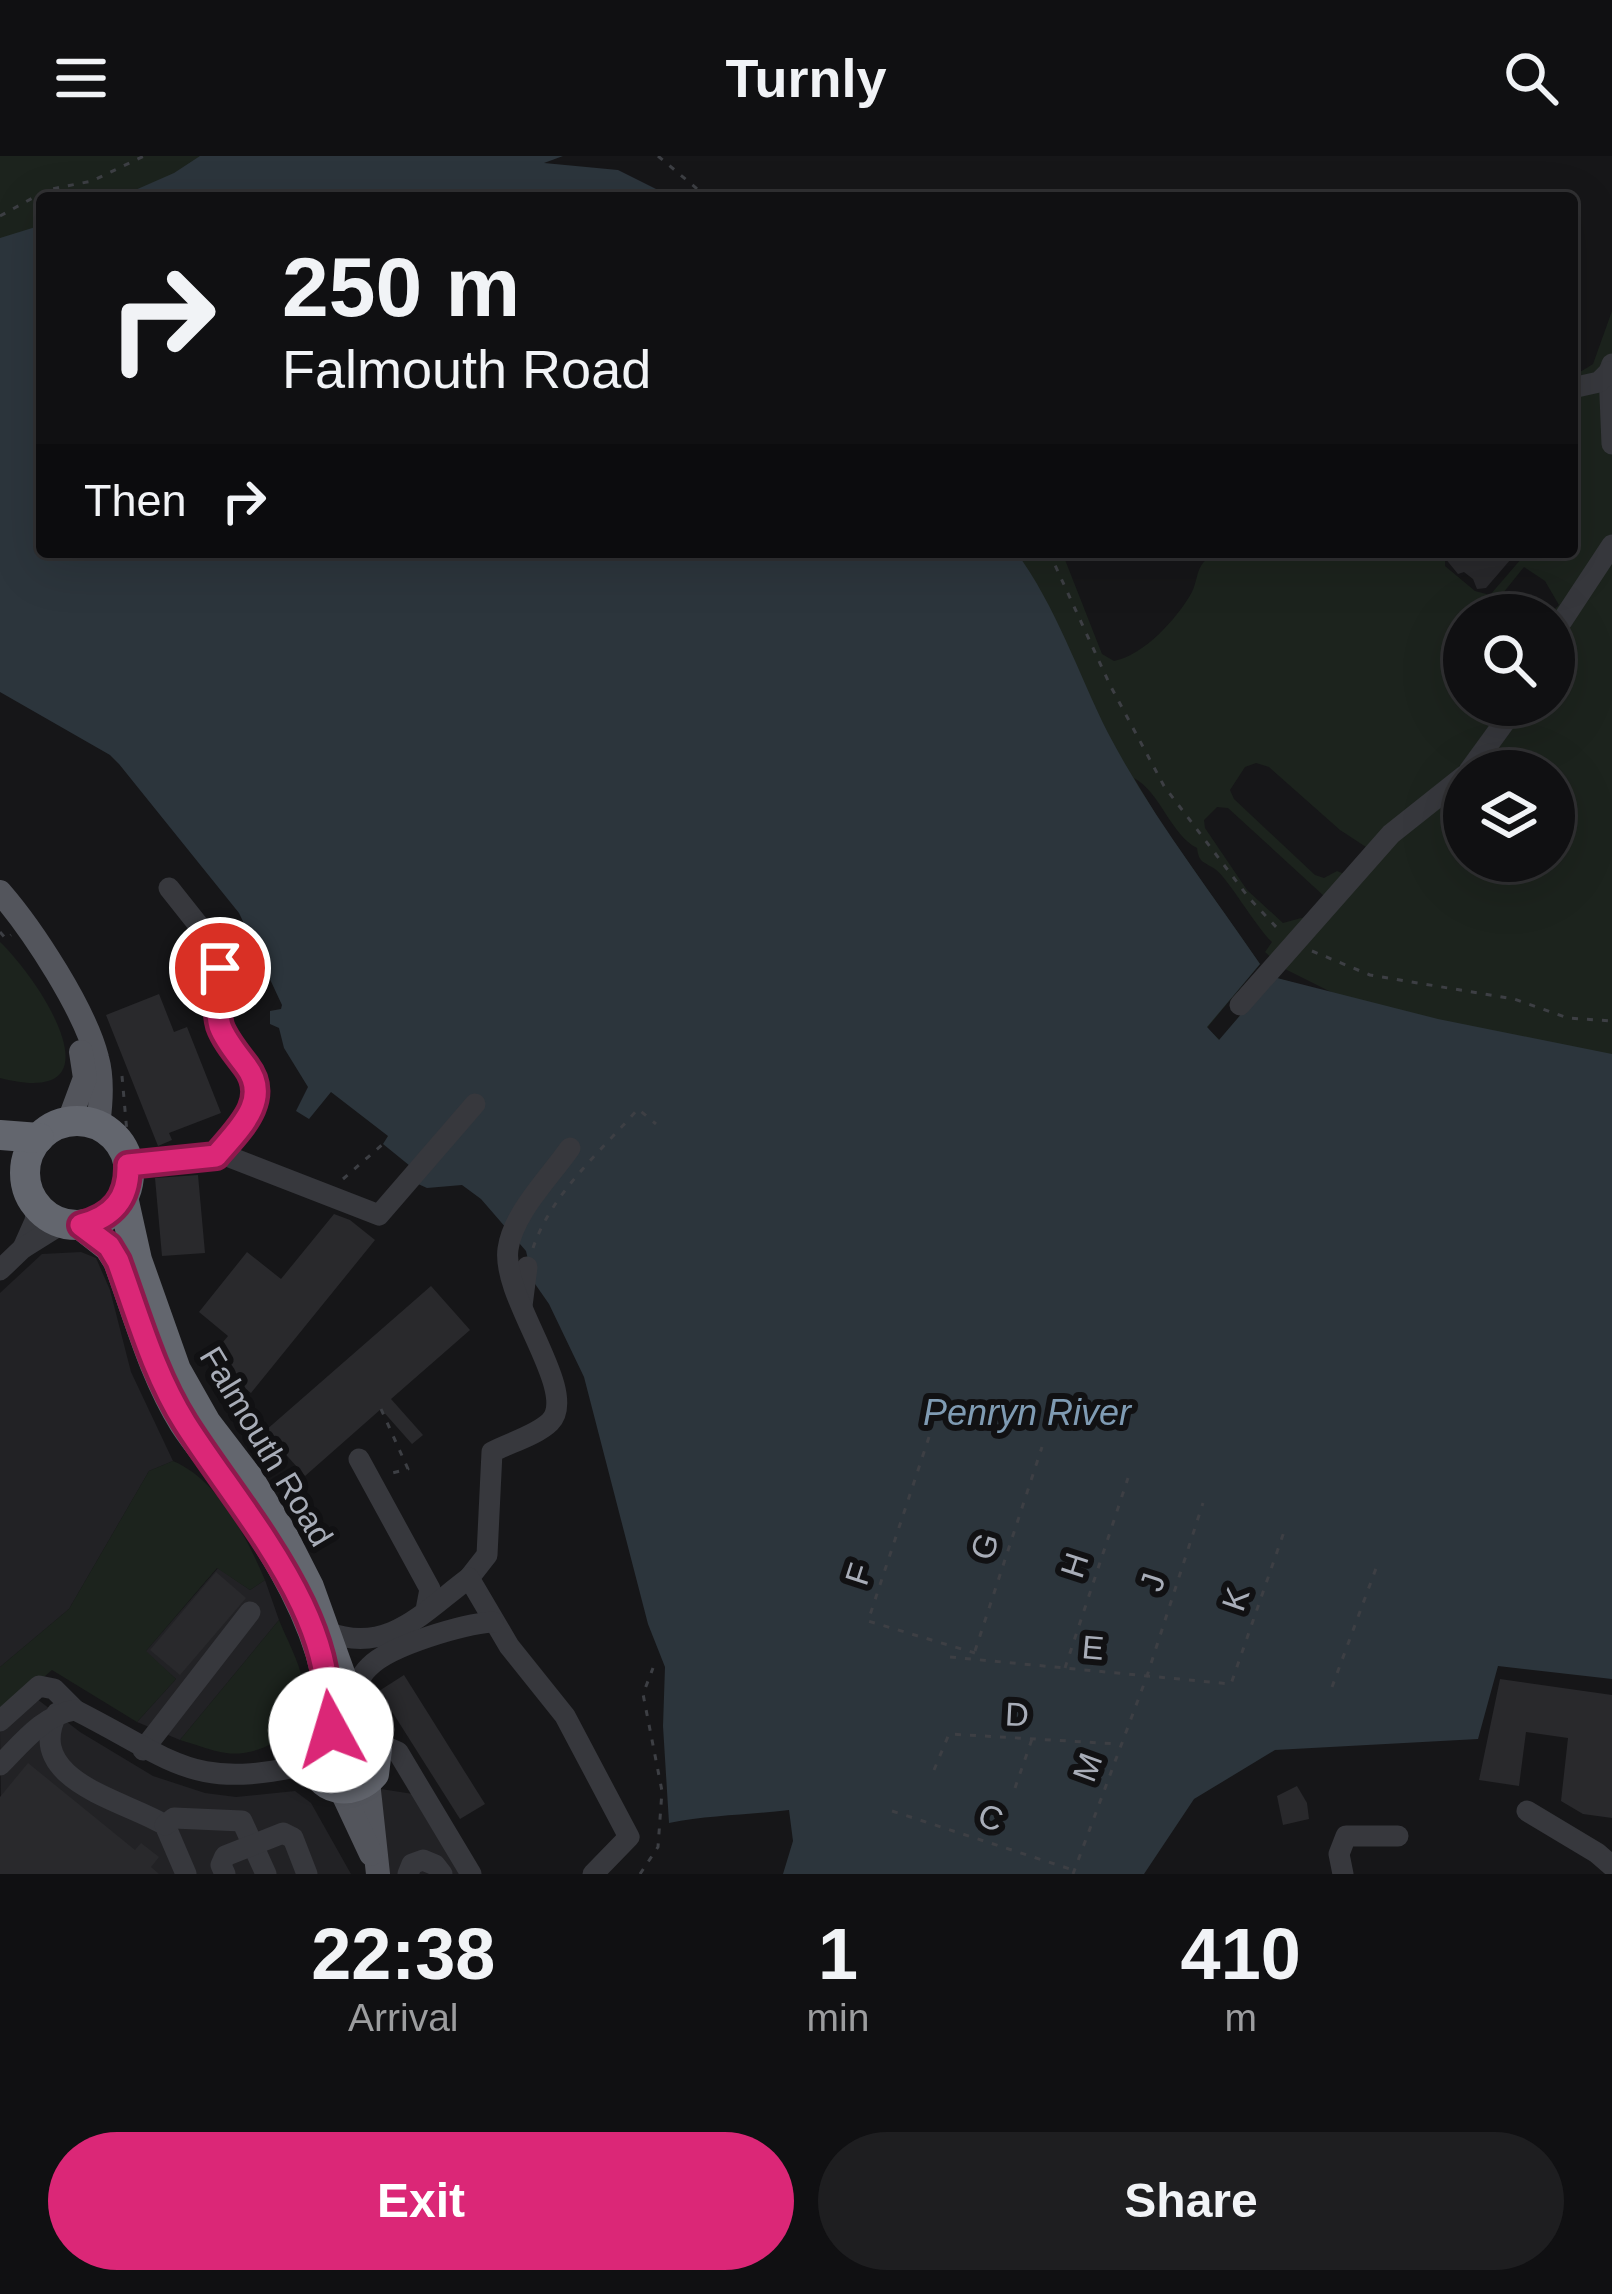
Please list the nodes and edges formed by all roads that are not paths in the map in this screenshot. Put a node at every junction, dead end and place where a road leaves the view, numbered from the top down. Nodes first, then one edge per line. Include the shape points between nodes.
1 (1611, 370) edge
2 (1578, 387) edge
3 (1612, 444) edge
4 (1611, 548) edge
5 (1575, 596) edge
6 (1443, 793) edge
7 (169, 888) dead end
8 (0, 892) edge
9 (1240, 1005) dead end
10 (475, 1103) dead end
11 (83, 1123) junction
12 (0, 1135) edge
13 (39, 1138) junction
14 (570, 1148) dead end
15 (216, 1156) junction
16 (0, 1162) edge
17 (128, 1165) junction
18 (32, 1196) junction
19 (123, 1197) junction
20 (72, 1224) junction
21 (23, 1248) junction
22 (527, 1267) road end
23 (0, 1270) edge
24 (521, 1312) junction
25 (364, 1469) road end
26 (469, 1578) junction
27 (426, 1610) junction
28 (250, 1612) dead end
29 (493, 1622) junction
30 (327, 1632) junction
31 (349, 1699) junction
32 (66, 1711) junction
33 (0, 1720) edge
34 (366, 1735) junction
35 (319, 1749) junction
36 (143, 1750) junction
37 (0, 1766) edge
38 (361, 1782) junction
39 (417, 1787) junction
40 (1527, 1811) dead end
41 (165, 1825) junction
42 (1398, 1836) dead end
43 (255, 1844) junction
44 (1612, 1867) edge
45 (437, 1869) edge
46 (186, 1874) edge
47 (225, 1874) edge
48 (266, 1874) edge
49 (307, 1874) edge
50 (377, 1874) edge
51 (408, 1874) edge
52 (471, 1874) edge
53 (593, 1874) edge
54 (1343, 1874) edge

1 - 2 street
1 - 3 street
4 - 5 street
6 - 9 street via 1390,834
7 - 15 street via 215,946 221,1030 258,1093
8 - 11 main road via 62,987 85,1078
10 - 15 street via 379,1215
11 - 13 highway
11 - 17 highway via 113,1136
12 - 13 highway
13 - 18 highway via 29,1152
14 - 24 street via 513,1229 508,1265
15 - 17 street
16 - 18 highway, Falmouth Road
17 - 19 highway, Falmouth Road
18 - 20 highway, Falmouth Road
18 - 21 street via 35,1221
19 - 20 highway via 98,1221
19 - 30 highway, Falmouth Road via 176,1370 281,1532
20 - 21 street
20 - 35 highway, Falmouth Road via 109,1246 184,1422 297,1598 326,1679 330,1709
21 - 23 street
22 - 24 street
24 - 26 street via 556,1384 558,1406 550,1422 492,1452 487,1555
25 - 27 street via 430,1589
26 - 27 street
26 - 29 street
27 - 30 street via 382,1639
28 - 36 street
29 - 31 street via 386,1655
29 - 53 street via 565,1716 629,1837
30 - 31 highway, Falmouth Road
31 - 34 highway, Falmouth Road
32 - 33 street via 54,1689 39,1686
32 - 36 street
32 - 37 street
32 - 41 street via 51,1725 56,1762 104,1798
34 - 35 highway via 340,1727
34 - 38 highway, Falmouth Road via 378,1757
34 - 39 street via 398,1752
35 - 36 street via 262,1775 234,1777
35 - 38 highway via 323,1780
38 - 39 street
38 - 50 main road
39 - 52 street
40 - 44 street
41 - 43 street via 174,1818 242,1821
41 - 46 street
42 - 54 street via 1346,1836
43 - 47 street via 225,1856
43 - 48 street
43 - 49 street via 283,1833 293,1838
45 - 51 street via 417,1861

